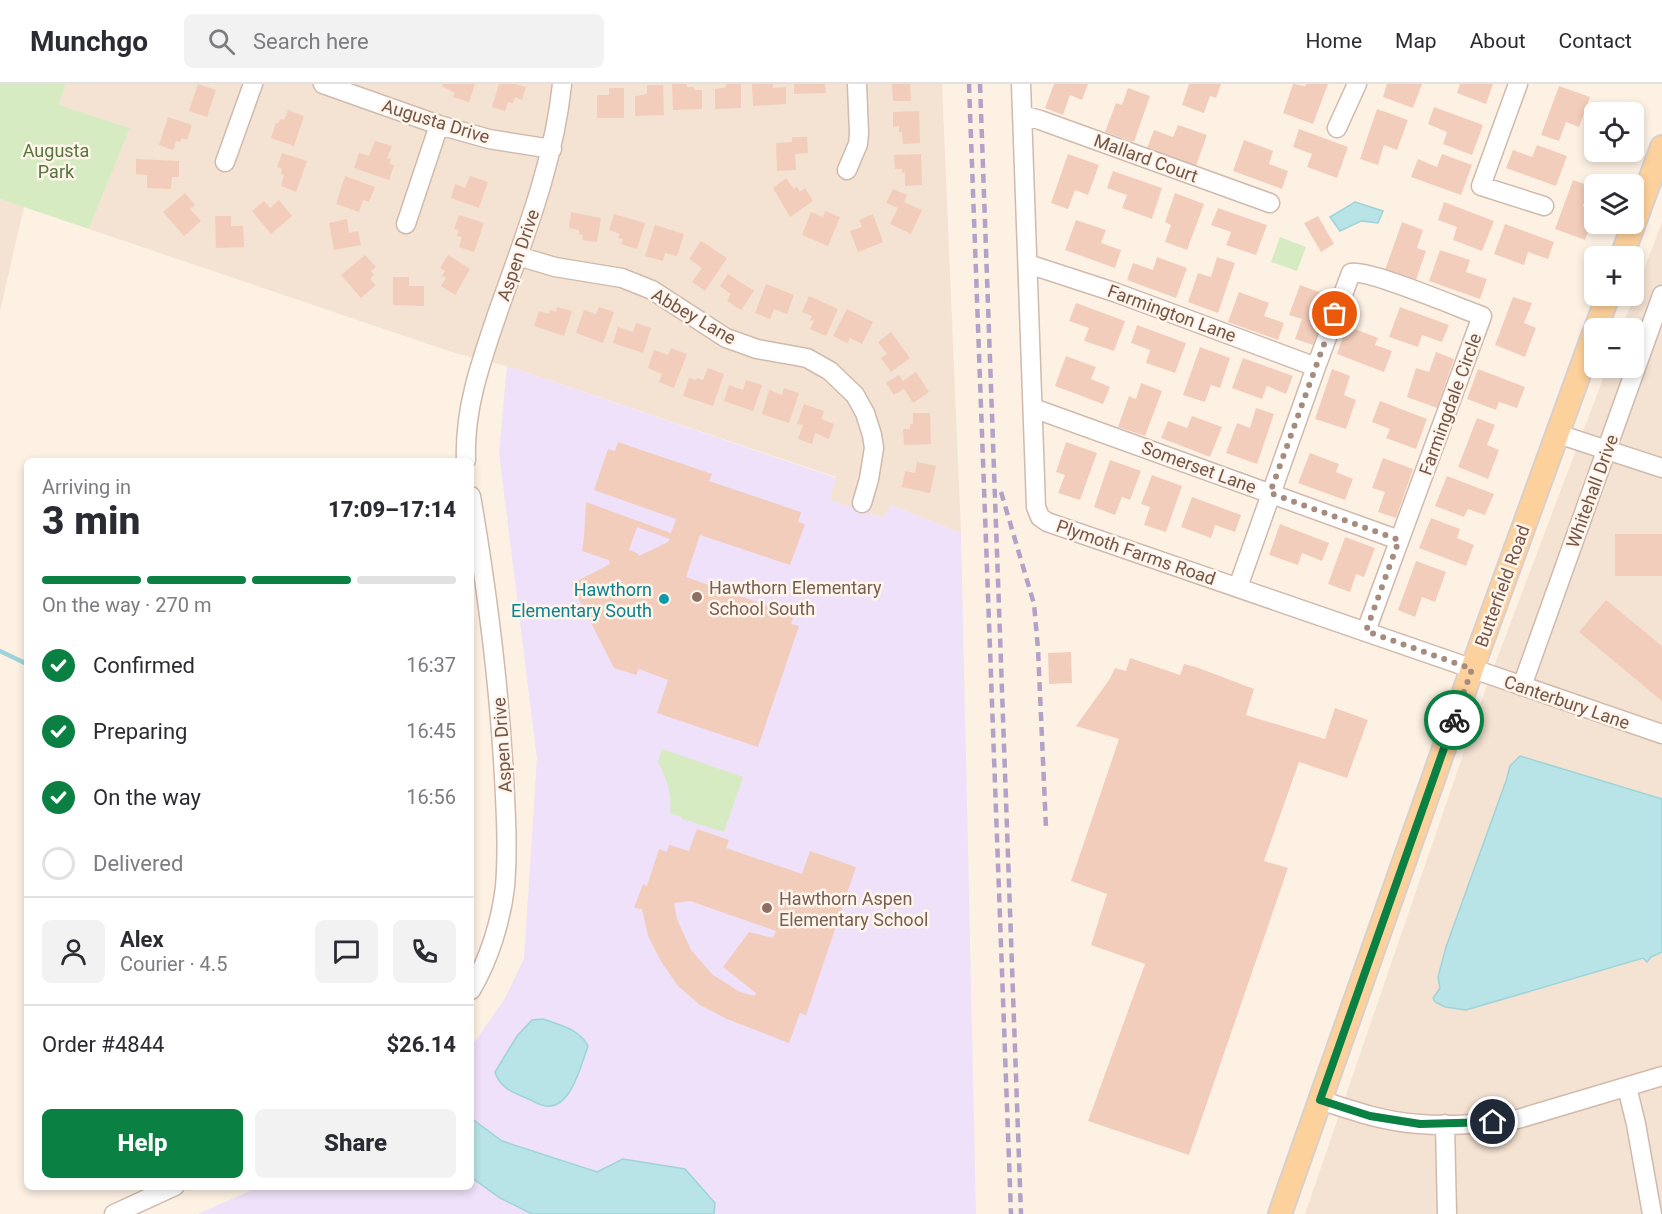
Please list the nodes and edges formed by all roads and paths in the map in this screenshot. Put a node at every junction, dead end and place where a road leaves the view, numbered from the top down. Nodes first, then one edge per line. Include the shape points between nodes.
1 (253, 84) edge
2 (323, 84) edge
3 (562, 84) edge
4 (857, 84) edge
5 (1020, 84) edge
6 (1357, 84) edge
7 (1518, 84) edge
8 (1022, 115) junction
9 (439, 125) junction
10 (1337, 128) dead end
11 (1662, 147) edge
12 (552, 149) junction
13 (225, 162) dead end
14 (847, 170) dead end
15 (1654, 193) edge
16 (1270, 203) dead end
17 (1544, 206) dead end
18 (406, 225) dead end
19 (1627, 246) edge
20 (518, 256) junction
21 (1028, 264) junction
22 (1662, 295) edge
23 (1584, 361) edge
24 (1316, 367) junction
25 (1033, 408) junction
26 (1558, 434) junction
27 (1607, 449) junction
28 (466, 458) edge
29 (1662, 468) edge
30 (1270, 493) junction
31 (862, 503) dead end
32 (474, 513) edge
33 (1399, 540) junction
34 (1238, 588) junction
35 (1366, 631) junction
36 (1472, 669) junction
37 (1522, 686) junction
38 (1662, 734) edge
39 (474, 983) edge
40 (1662, 1076) edge
41 (1627, 1087) junction
42 (1320, 1100) junction
43 (1444, 1124) junction
44 (166, 1190) edge
45 (114, 1214) edge
46 (1280, 1214) edge
47 (1447, 1214) edge
48 (1652, 1214) edge

1 - 13 street
2 - 9 street, Augusta Drive
3 - 12 street, Aspen Drive
4 - 14 street via 858,144
5 - 8 street, Plymoth Farms Road
6 - 10 street
7 - 17 street via 1481,186
8 - 16 street, Mallard Court
8 - 21 street, Plymoth Farms Road
9 - 12 street, Augusta Drive via 489,139
9 - 18 street
11 - 15 main road
12 - 20 street, Aspen Drive
15 - 19 main road
20 - 28 street, Aspen Drive via 477,373 469,411
20 - 31 street, Abbey Lane via 555,267 622,278 652,290 726,338 757,349 807,358 830,371 855,395 872,435 874,448
21 - 24 street, Farmington Lane
21 - 25 street, Plymoth Farms Road
22 - 27 street, Whitehall Drive
23 - 26 main road, Butterfield Road
24 - 30 street, Farmingdale Circle
24 - 33 street, Farmingdale Circle via 1351,273 1376,277 1482,316
25 - 30 street, Somerset Lane
25 - 34 street, Plymoth Farms Road via 1036,507 1040,517
26 - 27 street
26 - 36 main road, Butterfield Road
27 - 29 street
27 - 37 street, Whitehall Drive
30 - 33 street, Somerset Lane
30 - 34 street, Farmingdale Circle
32 - 39 street, Aspen Drive via 497,678 507,834 505,888 495,933
33 - 35 street, Farmingdale Circle
34 - 35 street, Plymoth Farms Road
35 - 36 street, Plymoth Farms Road
36 - 37 street, Canterbury Lane
36 - 42 main road, Butterfield Road
37 - 38 street, Canterbury Lane
40 - 41 street
41 - 43 street via 1518,1119
41 - 48 street
42 - 43 street via 1370,1116
42 - 46 main road, Butterfield Road
43 - 47 street
44 - 45 street

